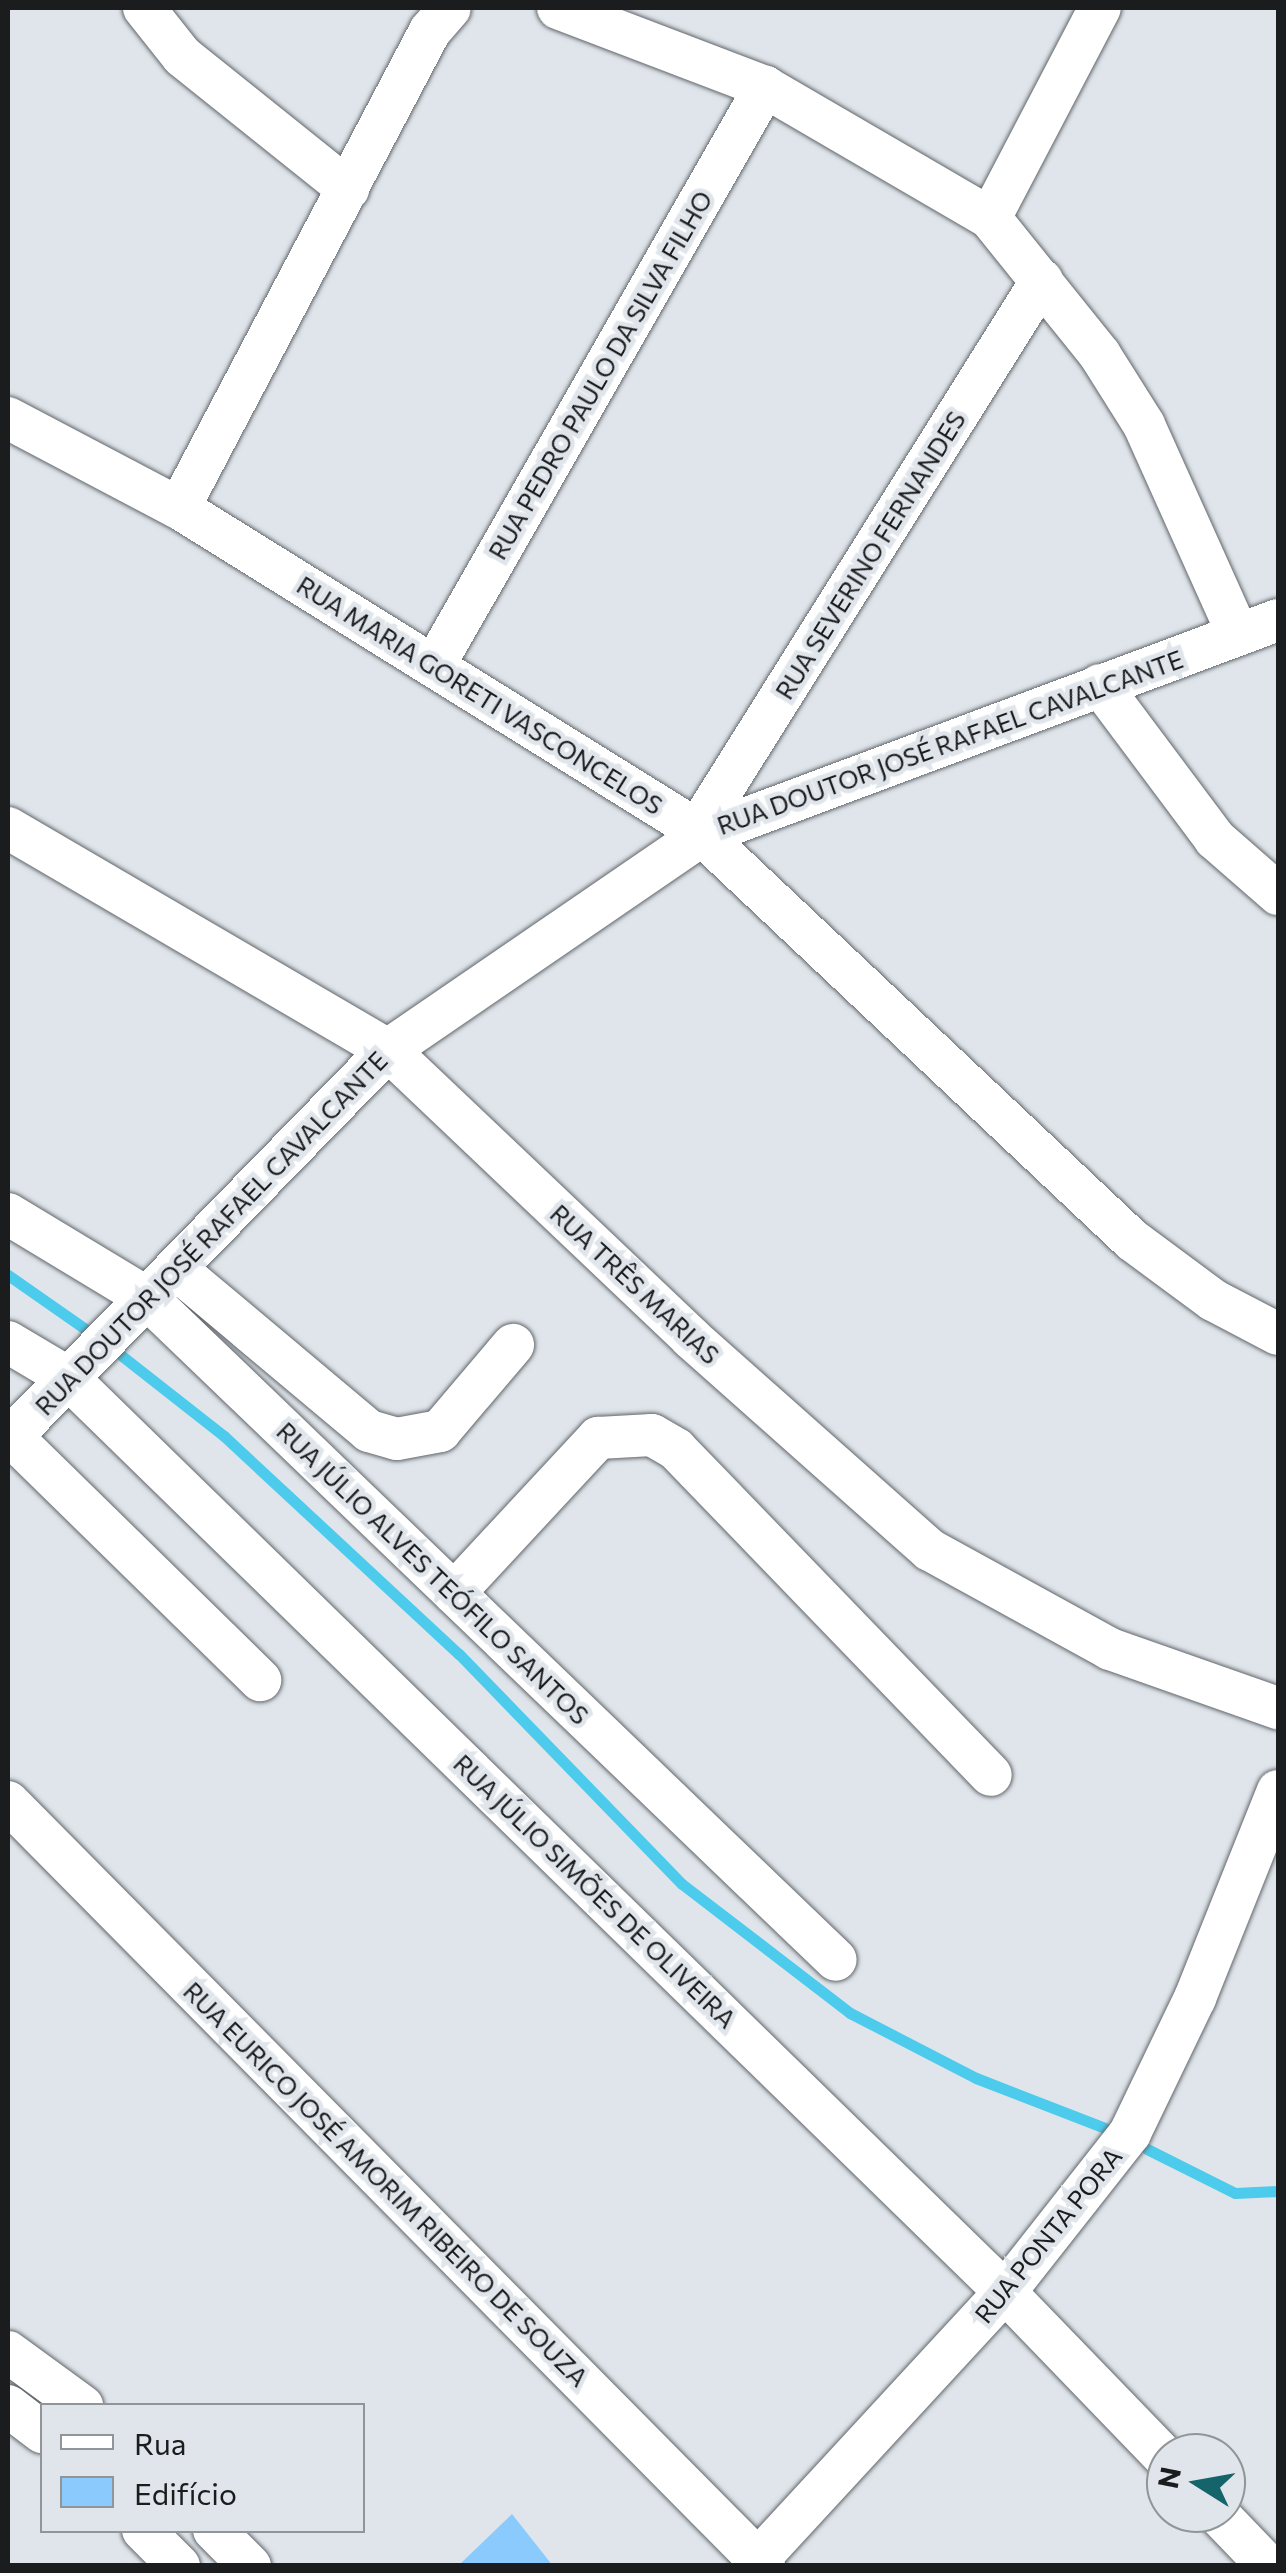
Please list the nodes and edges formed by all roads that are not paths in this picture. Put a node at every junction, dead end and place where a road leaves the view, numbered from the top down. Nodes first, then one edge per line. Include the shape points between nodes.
1 (144, 8) edge
2 (450, 8) edge
3 (558, 8) edge
4 (1100, 8) edge
5 (765, 86) junction
6 (348, 189) junction
7 (990, 218) junction
8 (1042, 280) junction
9 (8, 418) edge
10 (179, 508) junction
11 (1278, 620) edge
12 (1238, 634) junction
13 (435, 664) junction
14 (1100, 685) junction
15 (8, 828) edge
16 (699, 833) junction
17 (1278, 894) edge
18 (388, 1050) junction
19 (8, 1214) edge
20 (161, 1284) junction
21 (1278, 1334) edge
22 (8, 1342) edge
23 (513, 1345) dead end
24 (67, 1377) junction
25 (10, 1438) edge
26 (454, 1593) junction
27 (260, 1680) dead end
28 (1278, 1708) edge
29 (991, 1775) dead end
30 (1278, 1791) edge
31 (8, 1802) edge
32 (836, 1960) dead end
33 (1005, 2292) junction
34 (8, 2352) edge
35 (78, 2403) edge
36 (8, 2406) edge
37 (40, 2430) edge
38 (1146, 2438) edge
39 (147, 2533) edge
40 (217, 2533) edge
41 (1236, 2533) edge
42 (758, 2563) edge
43 (179, 2566) edge
44 (250, 2566) edge
45 (1268, 2566) edge

1 - 6 street via 182,56
2 - 6 street
3 - 5 street
4 - 7 street
5 - 7 street
5 - 13 street, RUA PEDRO PAULO DA SILVA FILHO
6 - 10 street
7 - 8 street
8 - 12 street via 1144,425
8 - 16 street, RUA SEVERINO FERNANDES
9 - 10 street, RUA MARIA GORETI VASCONCELOS
10 - 13 street, RUA MARIA GORETI VASCONCELOS
11 - 12 street, RUA DOUTOR JOSÉ RAFAEL CAVALCANTE
12 - 14 street, RUA DOUTOR JOSÉ RAFAEL CAVALCANTE
13 - 16 street, RUA MARIA GORETI VASCONCELOS
14 - 16 street, RUA DOUTOR JOSÉ RAFAEL CAVALCANTE
14 - 17 street via 1215,839
15 - 18 street, RUA TRÊS MARIAS
16 - 18 street, RUA DOUTOR JOSÉ RAFAEL CAVALCANTE
16 - 21 street, RUA MARIA GORETI VASCONCELOS via 1132,1240 1212,1300
18 - 20 street, RUA DOUTOR JOSÉ RAFAEL CAVALCANTE
18 - 28 street, RUA TRÊS MARIAS via 691,1338 930,1550 1110,1649
19 - 20 street, RUA JÚLIO ALVES TEÓFILO SANTOS
20 - 23 street via 369,1431 397,1439 440,1431
20 - 24 street, RUA DOUTOR JOSÉ RAFAEL CAVALCANTE
20 - 26 street, RUA JÚLIO ALVES TEÓFILO SANTOS
22 - 24 street, RUA JÚLIO SIMÕES DE OLIVEIRA
24 - 25 street, RUA DOUTOR JOSÉ RAFAEL CAVALCANTE
24 - 33 street, RUA JÚLIO SIMÕES DE OLIVEIRA
25 - 27 street
26 - 29 street via 598,1438 652,1435 676,1450
26 - 32 street, RUA JÚLIO ALVES TEÓFILO SANTOS
30 - 33 street, RUA PONTA PORA via 1195,1998 1130,2133
31 - 42 street, RUA EURICO JOSÉ AMORIM RIBEIRO DE SOUZA
33 - 38 street, RUA JÚLIO SIMÕES DE OLIVEIRA
33 - 42 street, RUA PONTA PORA
34 - 35 street
36 - 37 street
39 - 43 street
40 - 44 street
41 - 45 street

